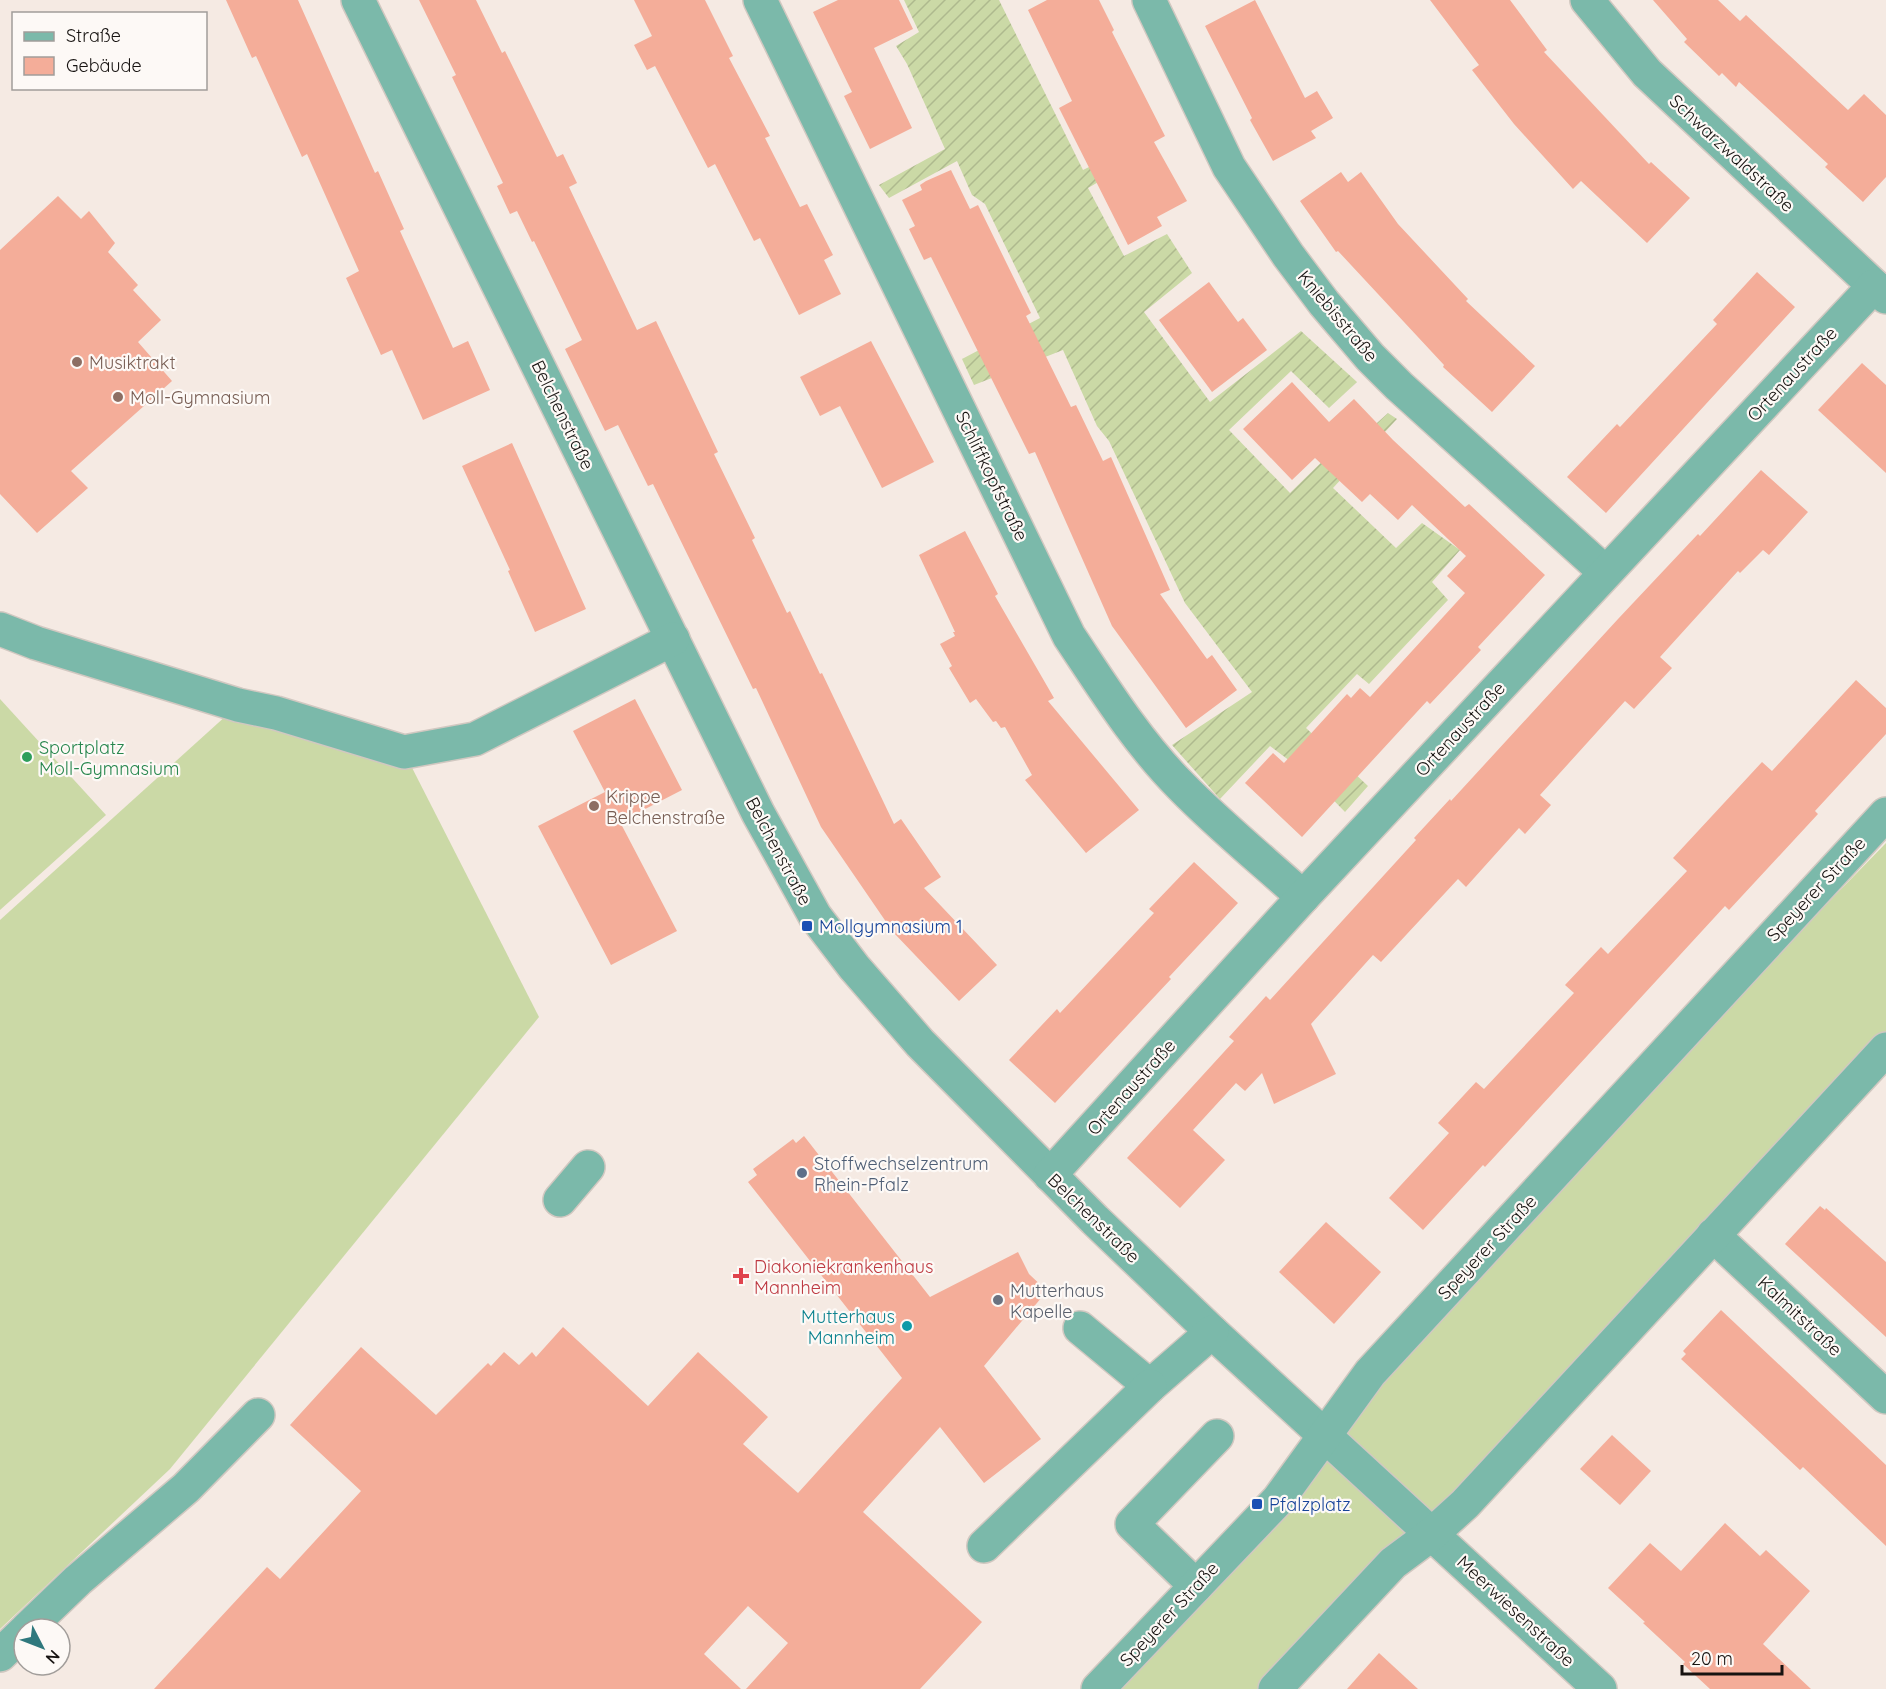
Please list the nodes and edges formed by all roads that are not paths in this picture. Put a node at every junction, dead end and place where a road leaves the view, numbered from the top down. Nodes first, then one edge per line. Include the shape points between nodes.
1 (358, 0) edge
2 (760, 0) edge
3 (1149, 0) edge
4 (1587, 0) edge
5 (1880, 292) edge
6 (1605, 572) junction
7 (0, 629) edge
8 (673, 639) junction
9 (1886, 813) edge
10 (1303, 897) junction
11 (1886, 1049) edge
12 (588, 1167) dead end
13 (1050, 1175) junction
14 (560, 1200) dead end
15 (1713, 1235) junction
16 (1080, 1328) dead end
17 (1212, 1332) junction
18 (1150, 1386) junction
19 (1886, 1397) edge
20 (258, 1415) dead end
21 (1217, 1436) dead end
22 (1326, 1436) junction
23 (1432, 1534) junction
24 (984, 1546) dead end
25 (1196, 1586) junction
26 (40, 1617) edge
27 (12, 1643) edge
28 (0, 1655) edge
29 (1098, 1689) edge
30 (1275, 1689) edge
31 (1600, 1689) edge

1 - 8 street, Belchenstraße
2 - 10 street, Schliffkopfstraße via 1069,636 1136,732 1180,785
3 - 6 street, Kniebisstraße via 1229,167 1324,303 1399,386
4 - 5 street, Schwarzwaldstraße via 1647,73
5 - 6 street, Ortenaustraße
6 - 10 street, Ortenaustraße
7 - 8 street via 238,705 276,712 404,752 475,739
8 - 13 street, Belchenstraße via 758,813 814,916 920,1043
9 - 22 street, Speyerer Straße via 1370,1373
10 - 13 street, Ortenaustraße
11 - 15 street
12 - 14 street
13 - 17 street, Belchenstraße
15 - 19 street, Kalmitstraße
15 - 23 street via 1465,1504
16 - 18 street
17 - 18 street
17 - 22 street, Belchenstraße
18 - 24 street
20 - 26 street via 186,1488
21 - 25 street via 1132,1524
22 - 23 street, Belchenstraße
22 - 25 street, Speyerer Straße via 1278,1500
23 - 30 street via 1393,1563
23 - 31 street, Meerwiesenstraße
25 - 29 street, Speyerer Straße
27 - 28 street

